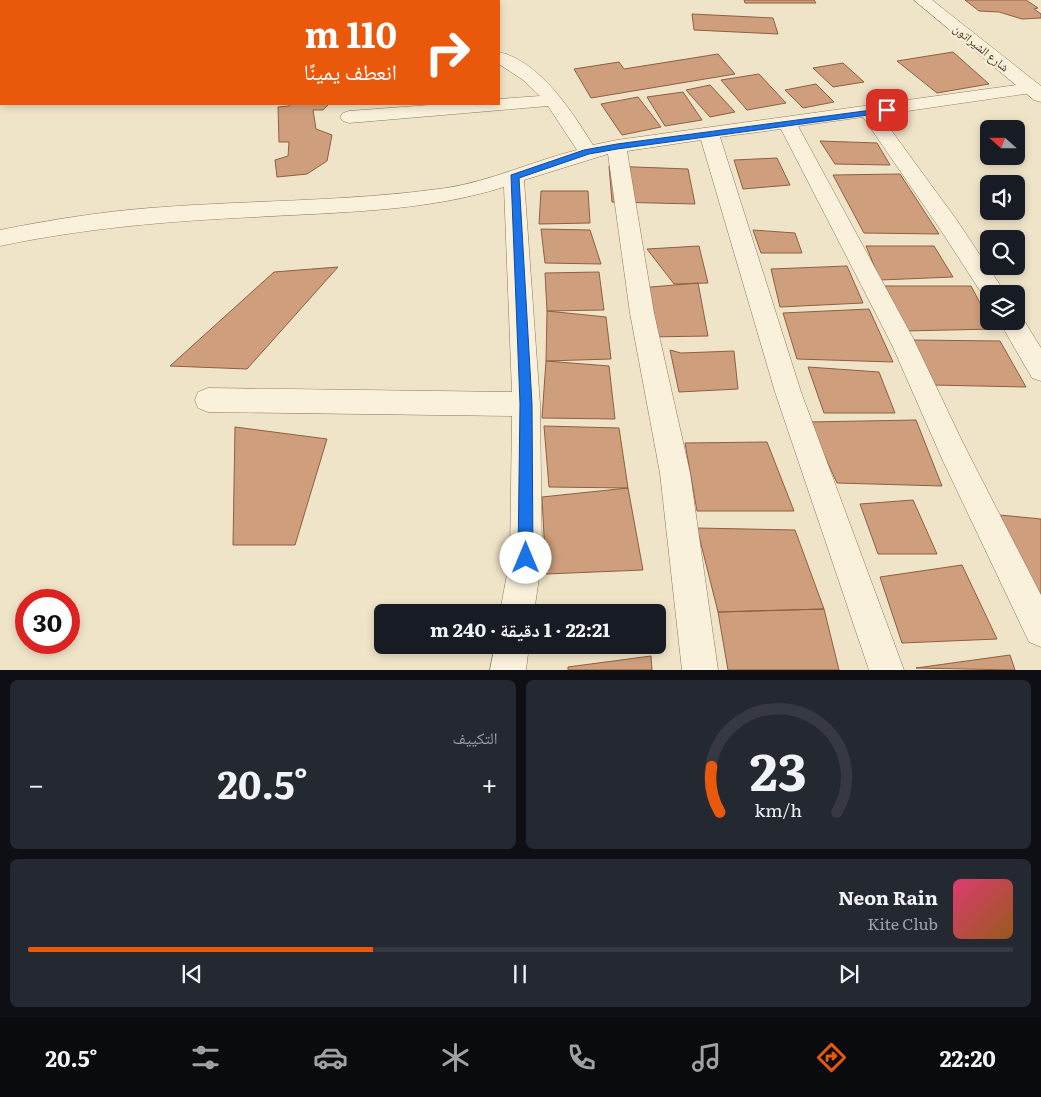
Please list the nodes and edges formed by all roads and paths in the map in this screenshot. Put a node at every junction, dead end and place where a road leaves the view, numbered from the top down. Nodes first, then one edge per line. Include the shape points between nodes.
1 (922, 0) edge
2 (500, 58) edge
3 (1036, 92) edge
4 (554, 100) junction
5 (500, 104) edge
6 (494, 105) edge
7 (869, 113) junction
8 (349, 117) dead end
9 (788, 124) junction
10 (709, 134) junction
11 (617, 146) junction
12 (588, 152) junction
13 (514, 177) junction
14 (0, 238) edge
15 (988, 285) edge
16 (1016, 330) edge
17 (1041, 370) edge
18 (208, 400) dead end
19 (526, 404) junction
20 (518, 604) edge
21 (1041, 630) edge
22 (511, 654) edge
23 (508, 670) edge
24 (700, 670) edge
25 (887, 670) edge

1 - 3 street, شارع الشيراتون
2 - 4 street via 523,70
3 - 7 street
4 - 5 street
4 - 12 street
6 - 8 street
7 - 9 street
7 - 15 street
9 - 10 street
9 - 21 street via 904,346
10 - 11 street
10 - 25 street via 788,392
11 - 12 street
11 - 24 street via 642,313 674,473
12 - 13 street
13 - 14 street via 467,190 405,200 122,218 43,228
13 - 19 street
16 - 17 street
18 - 19 street
19 - 20 street via 526,558
22 - 23 street

